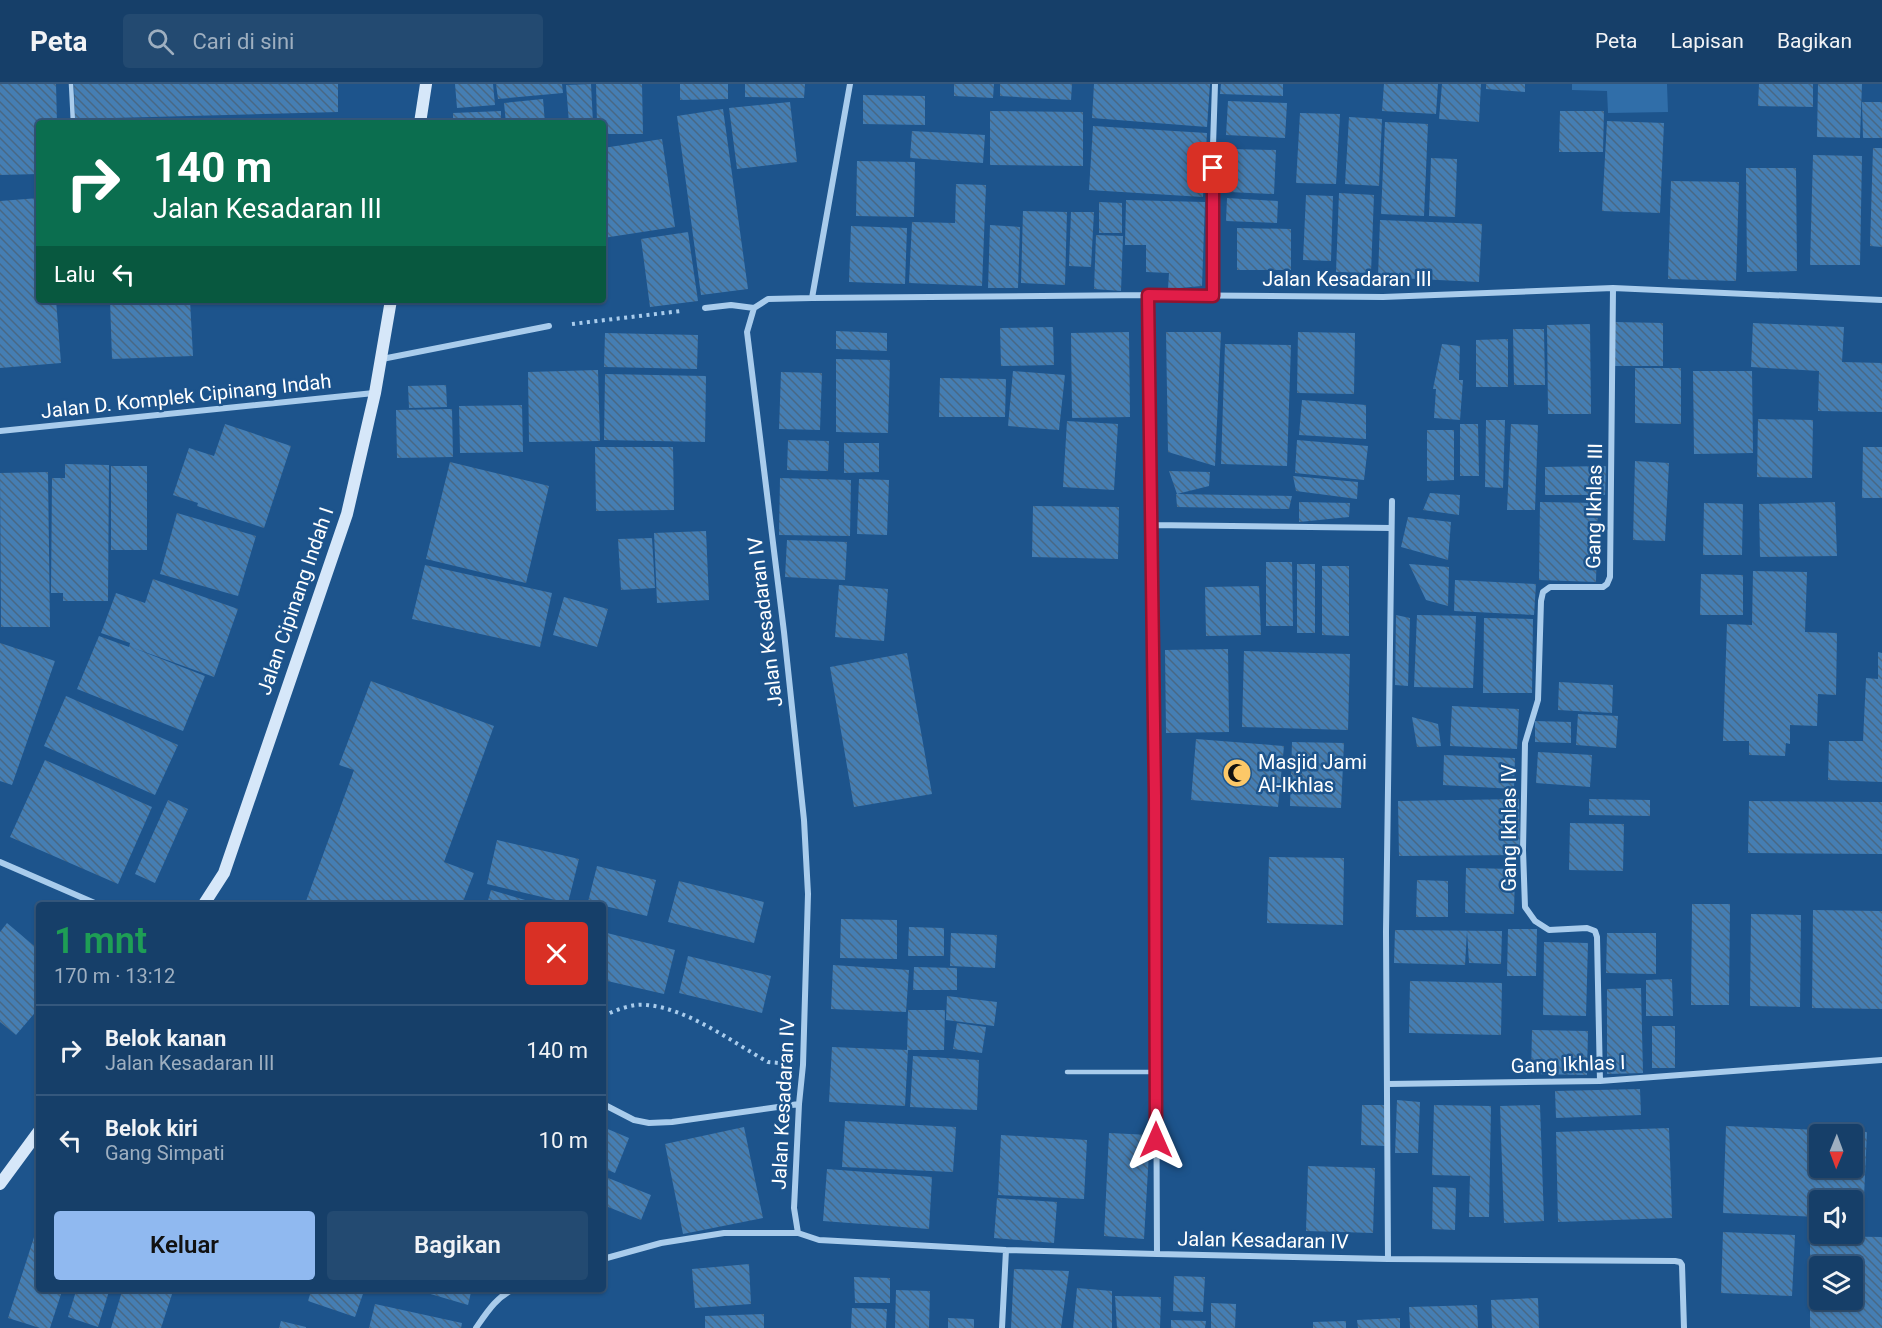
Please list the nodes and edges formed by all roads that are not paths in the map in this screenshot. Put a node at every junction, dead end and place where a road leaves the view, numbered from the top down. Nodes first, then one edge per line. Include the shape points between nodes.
1 (71, 84) edge
2 (426, 84) edge
3 (850, 84) edge
4 (1215, 84) edge
5 (73, 120) edge
6 (420, 120) edge
7 (1613, 288) junction
8 (1148, 295) junction
9 (1213, 296) junction
10 (812, 298) junction
11 (1882, 300) edge
12 (391, 303) edge
13 (705, 308) road end
14 (754, 308) junction
15 (549, 326) road end
16 (382, 359) junction
17 (375, 393) junction
18 (0, 432) edge
19 (1392, 501) dead end
20 (1150, 525) junction
21 (1391, 528) junction
22 (1538, 700) joint
23 (0, 862) edge
24 (92, 902) edge
25 (205, 902) edge
26 (1882, 1060) edge
27 (1067, 1072) dead end
28 (1156, 1072) junction
29 (1600, 1081) junction
30 (1388, 1084) junction
31 (799, 1104) junction
32 (606, 1106) edge
33 (36, 1135) edge
34 (0, 1184) edge
35 (798, 1233) junction
36 (1006, 1250) junction
37 (1157, 1254) junction
38 (606, 1258) edge
39 (1388, 1259) junction
40 (507, 1292) edge
41 (476, 1328) edge
42 (1002, 1328) edge
43 (1684, 1328) edge

1 - 5 lane
2 - 6 street
3 - 10 street
4 - 9 street
7 - 9 street, Jalan Kesadaran III via 1383,297
7 - 11 street, Jalan Kesadaran III
7 - 22 street, Gang Ikhlas III via 1610,577 1603,587 1550,587 1543,592
8 - 9 street, Jalan Kesadaran III
8 - 10 street, Jalan Kesadaran III
8 - 20 street
10 - 14 street via 768,299
12 - 16 street, Jalan Cipinang Indah I
13 - 14 street
14 - 31 street, Jalan Kesadaran IV via 747,332 804,820 808,894
15 - 16 street
16 - 17 street, Jalan Cipinang Indah I
17 - 18 street, Jalan D. Komplek Cipinang Indah
17 - 25 street, Jalan Cipinang Indah I via 346,514 224,873
19 - 21 street
20 - 21 street
20 - 28 street
21 - 30 street
22 - 29 street, Gang Ikhlas IV via 1525,743 1525,907 1535,921 1549,930 1595,931
23 - 24 street
26 - 29 street, Gang Ikhlas I
27 - 28 lane
28 - 37 street
29 - 30 street, Gang Ikhlas I
30 - 39 street
31 - 32 street via 649,1123
31 - 35 street, Jalan Kesadaran IV via 794,1208
33 - 34 street
35 - 36 street, Jalan Kesadaran IV via 819,1240
35 - 38 street via 724,1233 661,1243
36 - 37 street, Jalan Kesadaran IV
36 - 42 street
37 - 39 street, Jalan Kesadaran IV
39 - 43 street, Jalan Kesadaran IV via 1680,1262
40 - 41 street

